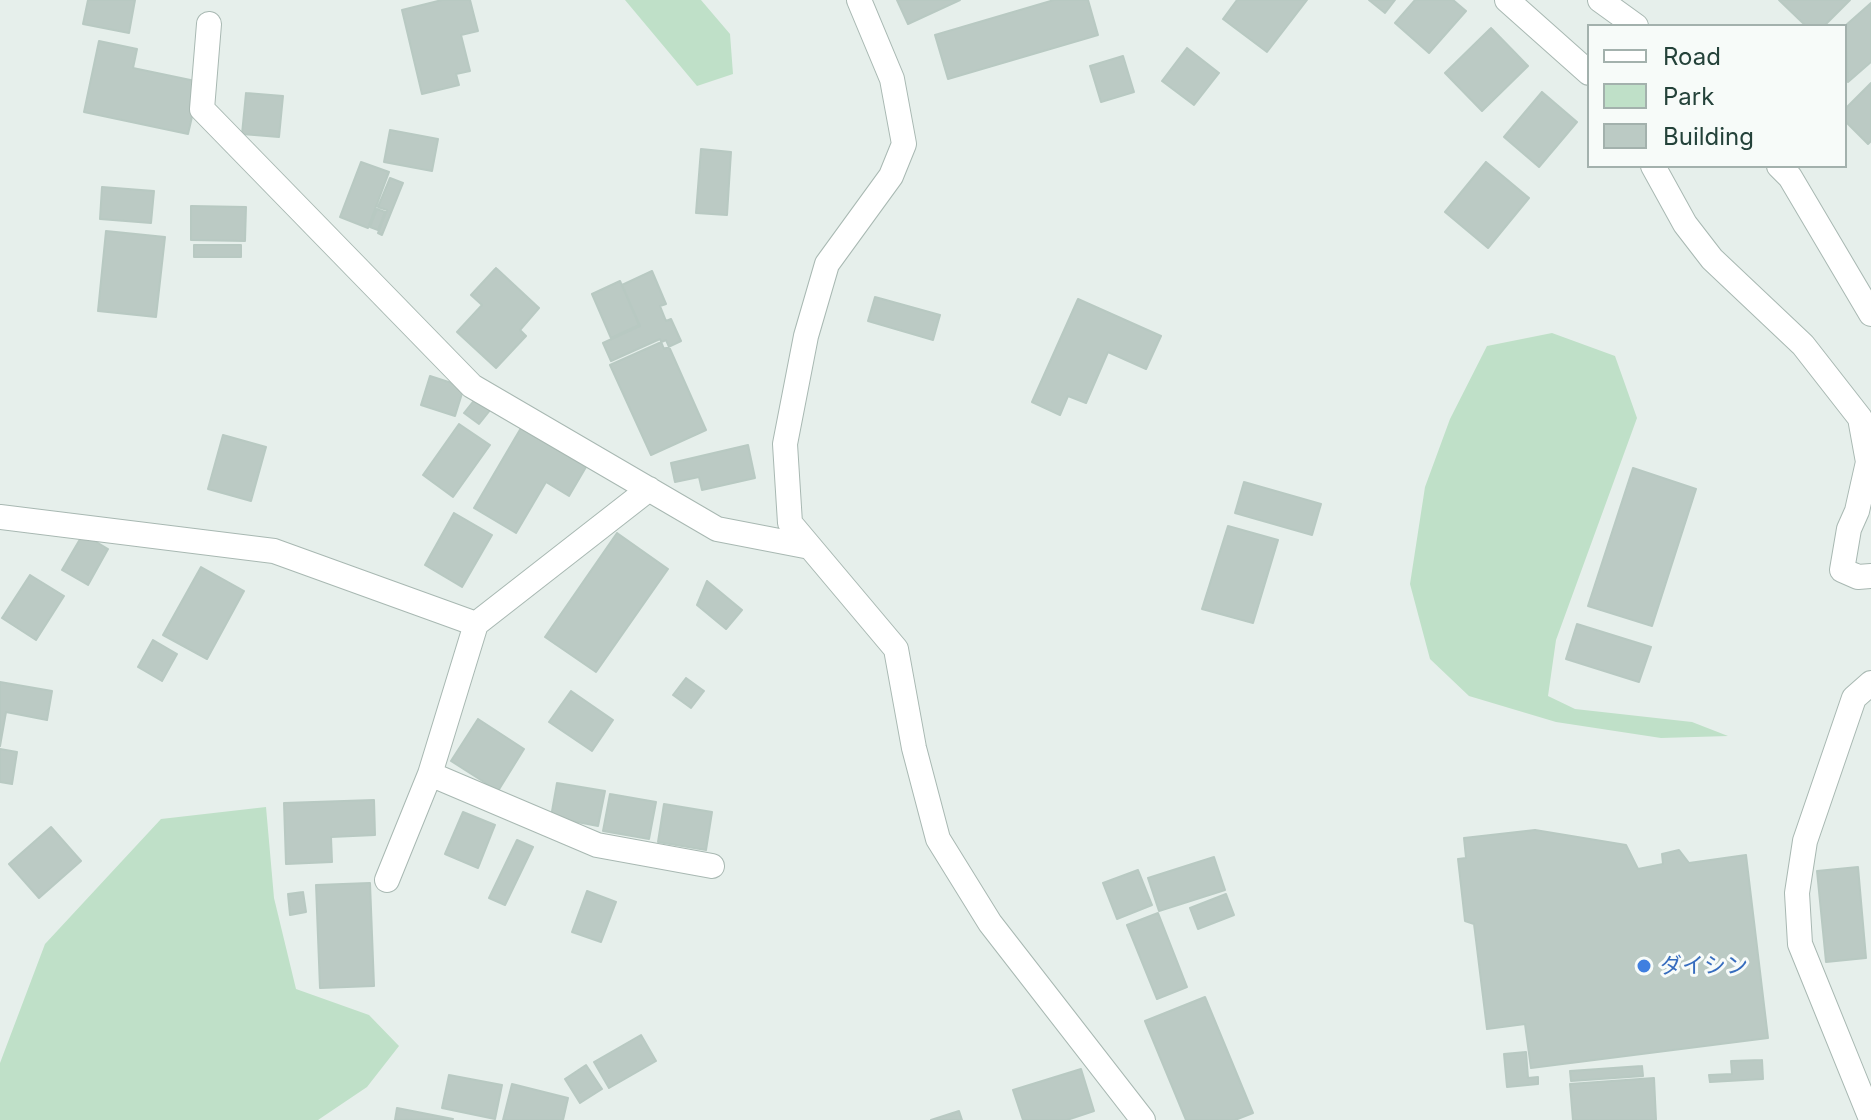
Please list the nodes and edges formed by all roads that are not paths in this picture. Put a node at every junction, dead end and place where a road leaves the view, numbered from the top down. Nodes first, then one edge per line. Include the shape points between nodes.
1 (859, 0) edge
2 (1507, 0) edge
3 (1600, 0) edge
4 (209, 24) dead end
5 (1633, 24) edge
6 (1587, 71) edge
7 (1654, 168) edge
8 (1781, 168) edge
9 (1871, 314) edge
10 (649, 489) junction
11 (0, 517) edge
12 (810, 547) junction
13 (1871, 576) edge
14 (476, 624) junction
15 (1871, 683) edge
16 (430, 774) junction
17 (712, 866) dead end
18 (387, 880) dead end
19 (1871, 1119) edge
20 (1143, 1120) edge

1 - 12 street via 892,79 904,144 891,176 827,264 806,336 785,444 790,523
2 - 6 street
3 - 5 street
4 - 10 street via 202,109 472,386
7 - 13 street via 1712,259 1803,345 1860,418 1868,462 1842,570
8 - 9 street
10 - 12 street via 717,529
10 - 14 street
11 - 14 street via 274,551
12 - 20 street via 896,649 938,839 990,923
14 - 16 street
15 - 19 street via 1854,698 1805,841 1797,893 1800,944
16 - 17 street via 597,845
16 - 18 street

